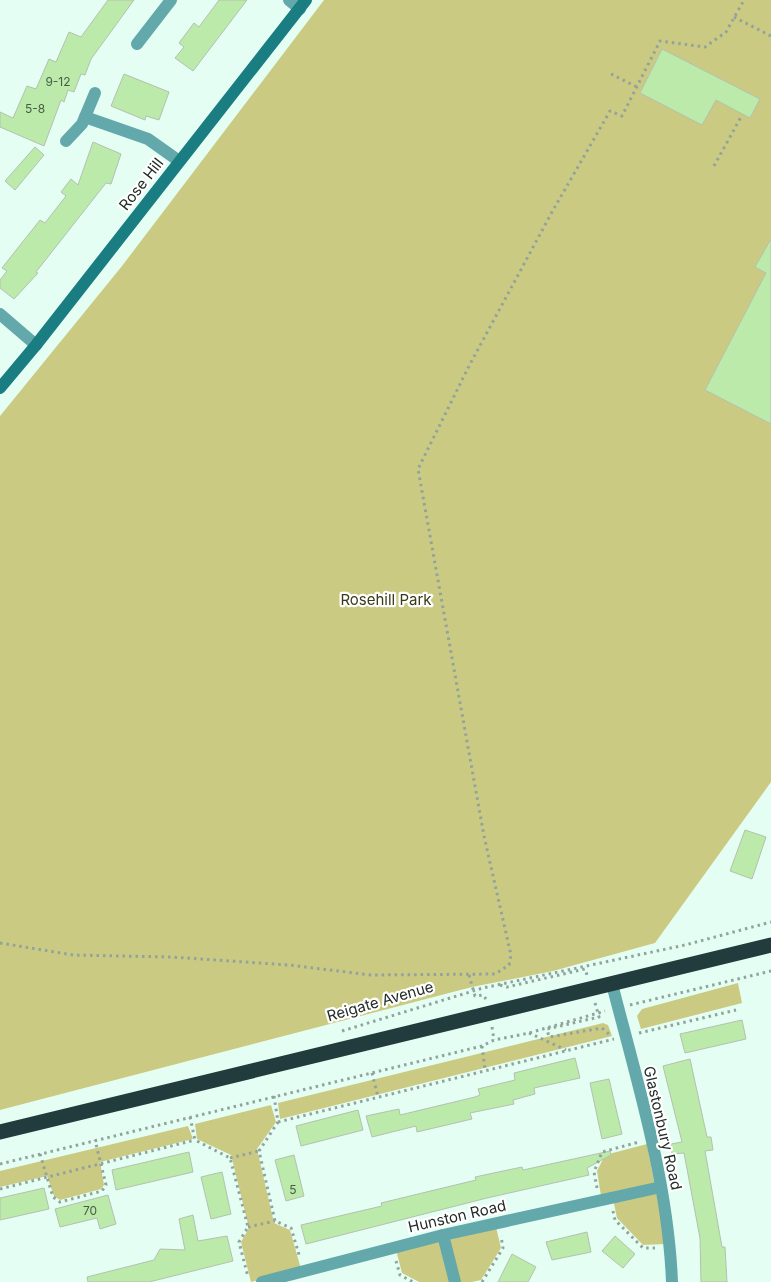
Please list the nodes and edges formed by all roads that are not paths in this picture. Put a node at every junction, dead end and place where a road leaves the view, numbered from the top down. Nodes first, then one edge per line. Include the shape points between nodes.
1 (171, 0) edge
2 (289, 0) edge
3 (303, 4) edge
4 (137, 44) dead end
5 (95, 93) dead end
6 (86, 117) junction
7 (66, 141) dead end
8 (179, 161) junction
9 (0, 314) edge
10 (36, 345) junction
11 (0, 388) edge
12 (771, 945) edge
13 (612, 984) junction
14 (0, 1132) edge
15 (661, 1188) junction
16 (443, 1235) junction
17 (276, 1280) edge
18 (262, 1282) edge
19 (455, 1282) edge
20 (672, 1282) edge

1 - 4 street
2 - 3 street
3 - 8 main road, Rose Hill
5 - 6 street
6 - 7 street
6 - 8 street via 148,139
8 - 10 main road, Rose Hill
9 - 10 street
10 - 11 main road, Rose Hill
12 - 13 highway
13 - 14 highway
13 - 15 street, Glastonbury Road via 620,1038
15 - 16 street, Hunston Road
15 - 20 street, Glastonbury Road via 671,1247
16 - 17 street, Hunston Road
16 - 19 street
17 - 18 street, Hunston Road

